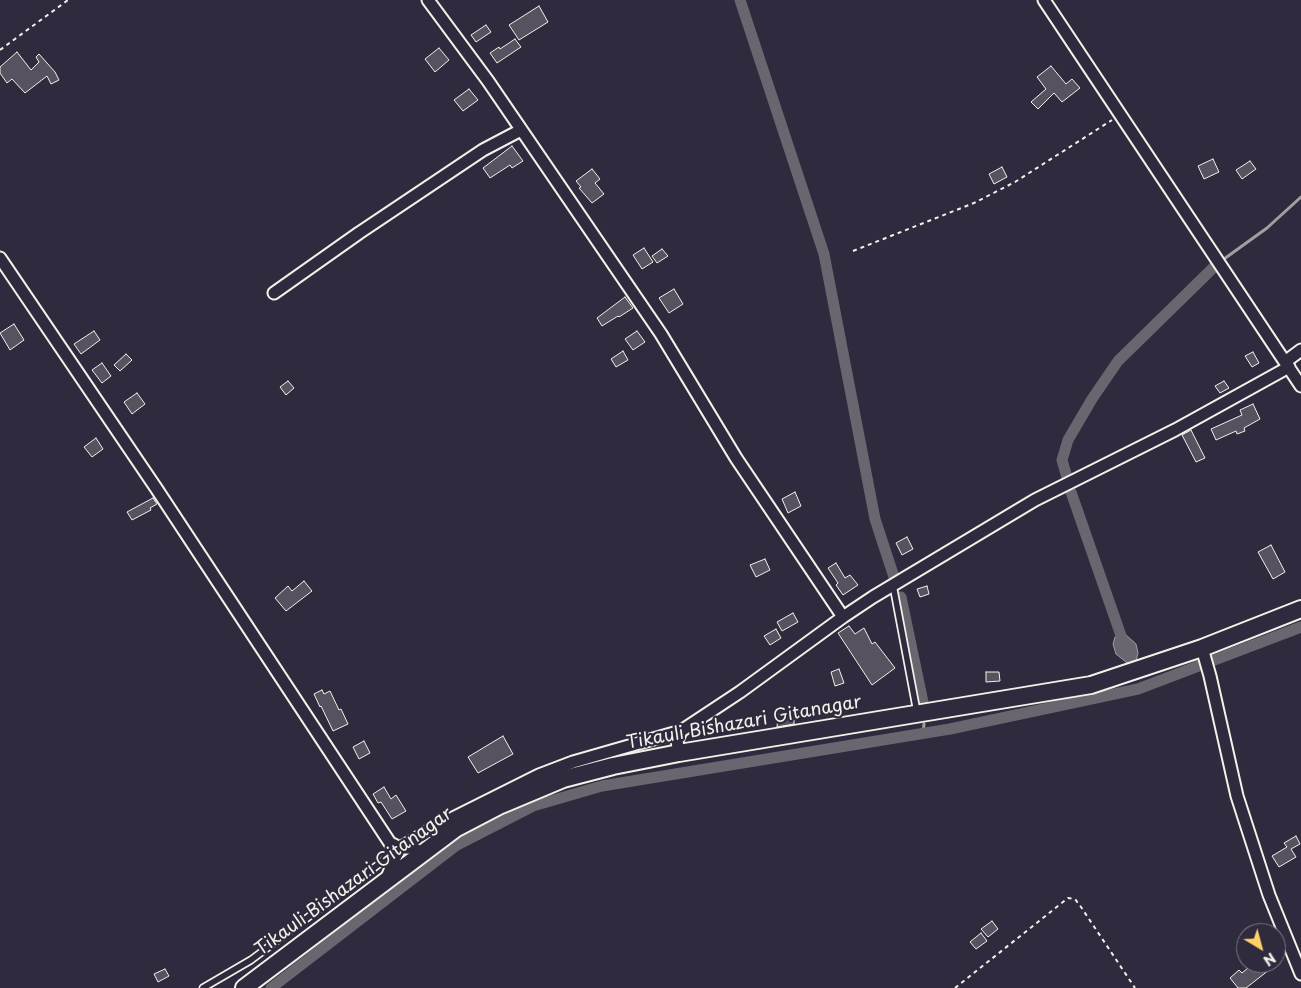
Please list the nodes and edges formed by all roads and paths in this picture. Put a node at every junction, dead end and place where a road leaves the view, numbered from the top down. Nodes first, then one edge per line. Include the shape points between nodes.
1 (68, 0) edge
2 (428, 0) edge
3 (1044, 0) edge
4 (0, 50) edge
5 (1120, 114) junction
6 (521, 130) junction
7 (853, 252) dead end
8 (0, 258) edge
9 (274, 292) dead end
10 (1301, 350) edge
11 (1287, 364) junction
12 (1301, 386) edge
13 (892, 586) junction
14 (1301, 609) edge
15 (843, 617) junction
16 (1204, 653) junction
17 (917, 714) junction
18 (681, 732) junction
19 (653, 740) junction
20 (679, 753) junction
21 (400, 848) junction
22 (422, 853) junction
23 (386, 880) junction
24 (1301, 974) edge
25 (202, 988) edge
26 (244, 988) edge
27 (955, 988) edge
28 (1135, 988) edge

1 - 4 path
2 - 6 street
3 - 5 street
5 - 7 path via 983,199
5 - 11 street
6 - 9 street via 483,150
6 - 15 street via 661,334 736,458
8 - 21 street via 390,843
10 - 11 street
11 - 12 street
11 - 13 street via 1175,430 1036,500
13 - 15 street
13 - 17 lane
14 - 16 street, Tikauli Bishazari Gitanagar
15 - 18 street
16 - 17 street, Tikauli Bishazari Gitanagar via 1091,685
16 - 24 street via 1237,796 1269,895
17 - 20 street, Tikauli Bishazari Gitanagar
18 - 19 street
18 - 20 street via 677,741
19 - 20 street
19 - 21 street via 538,775
20 - 22 street, Tikauli Bishazari Gitanagar via 563,779 470,821
21 - 22 street via 414,848
21 - 23 street
21 - 25 lane via 251,960
22 - 23 street, Tikauli Bishazari Gitanagar
23 - 26 street, Tikauli Bishazari Gitanagar
27 - 28 path via 1068,898 1081,907

